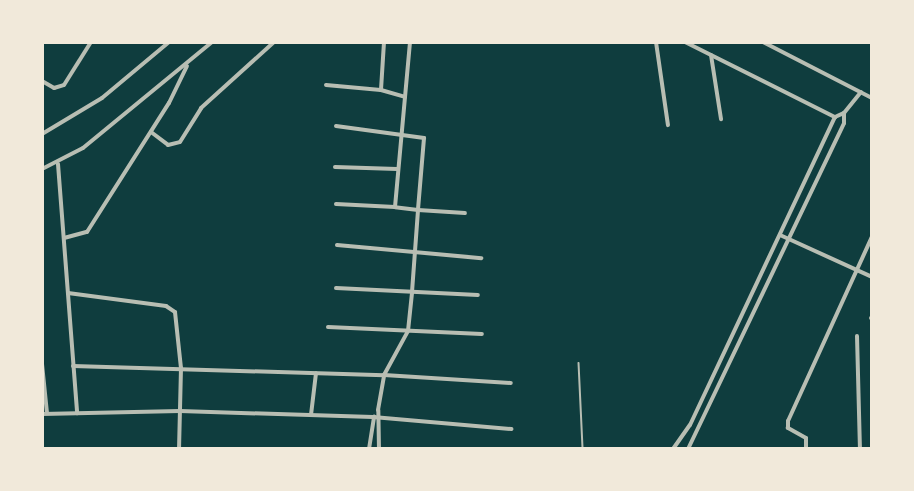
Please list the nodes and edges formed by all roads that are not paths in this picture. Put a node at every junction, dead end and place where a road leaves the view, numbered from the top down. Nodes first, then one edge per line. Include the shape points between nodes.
1 (91, 42) edge
2 (169, 42) edge
3 (212, 42) edge
4 (274, 42) edge
5 (384, 42) edge
6 (410, 42) edge
7 (656, 42) edge
8 (686, 42) edge
9 (763, 42) edge
10 (711, 55) junction
11 (186, 66) junction
12 (42, 81) edge
13 (326, 85) dead end
14 (381, 90) junction
15 (861, 92) junction
16 (405, 97) junction
17 (872, 98) edge
18 (844, 113) junction
19 (835, 117) junction
20 (721, 119) dead end
21 (668, 125) dead end
22 (336, 126) dead end
23 (151, 132) junction
24 (42, 134) edge
25 (402, 135) junction
26 (58, 164) junction
27 (335, 167) dead end
28 (42, 169) edge
29 (397, 169) junction
30 (336, 204) dead end
31 (394, 207) junction
32 (418, 210) junction
33 (465, 213) dead end
34 (780, 236) junction
35 (872, 237) edge
36 (64, 238) junction
37 (786, 238) junction
38 (337, 245) dead end
39 (415, 250) junction
40 (481, 258) dead end
41 (856, 271) junction
42 (872, 277) edge
43 (336, 288) dead end
44 (412, 292) junction
45 (68, 293) junction
46 (478, 295) dead end
47 (328, 327) dead end
48 (408, 331) junction
49 (482, 334) dead end
50 (857, 336) dead end
51 (579, 363) dead end
52 (42, 364) edge
53 (73, 366) junction
54 (182, 368) junction
55 (316, 373) junction
56 (384, 375) junction
57 (512, 383) dead end
58 (378, 410) junction
59 (180, 411) junction
60 (44, 413) edge
61 (77, 413) junction
62 (311, 415) junction
63 (373, 417) junction
64 (380, 418) junction
65 (511, 429) dead end
66 (179, 449) edge
67 (369, 449) edge
68 (379, 449) edge
69 (583, 449) edge
70 (673, 449) edge
71 (688, 449) edge
72 (806, 449) edge
73 (860, 449) edge

1 - 12 street via 64,86 54,88
2 - 24 street via 87,109
3 - 11 street
4 - 23 street via 201,108 180,142 168,145
5 - 14 street
6 - 16 street
7 - 21 street
8 - 10 street
9 - 15 street
10 - 19 street
10 - 20 street
11 - 23 street
11 - 26 street
13 - 14 street
14 - 16 street
15 - 17 street
15 - 18 street
16 - 25 street
18 - 19 street
18 - 37 street via 844,123
19 - 34 street
22 - 25 street
23 - 36 street via 87,232
25 - 29 street
25 - 32 street via 420,137 426,143
26 - 28 street
26 - 36 street
27 - 29 street
29 - 31 street
30 - 31 street
31 - 32 street
32 - 33 street
32 - 39 street
34 - 37 street
34 - 70 street via 690,425
35 - 41 street
36 - 45 street
37 - 41 street
37 - 71 street
38 - 39 street
39 - 40 street
39 - 44 street
41 - 42 street
41 - 72 street via 788,421 788,428 806,438
43 - 44 street
44 - 46 street
44 - 48 street
45 - 53 street
45 - 54 street via 171,308 178,324
47 - 48 street
48 - 49 street
48 - 56 street
50 - 73 street
51 - 69 lane
52 - 60 street
53 - 54 street
53 - 61 street
54 - 55 street
54 - 59 street
55 - 56 street
55 - 62 street
56 - 57 street
56 - 58 street
58 - 63 street
58 - 64 street
59 - 61 street
59 - 62 street
59 - 66 street
60 - 61 street
62 - 63 street
63 - 64 street
63 - 67 street
64 - 65 street
64 - 68 street

